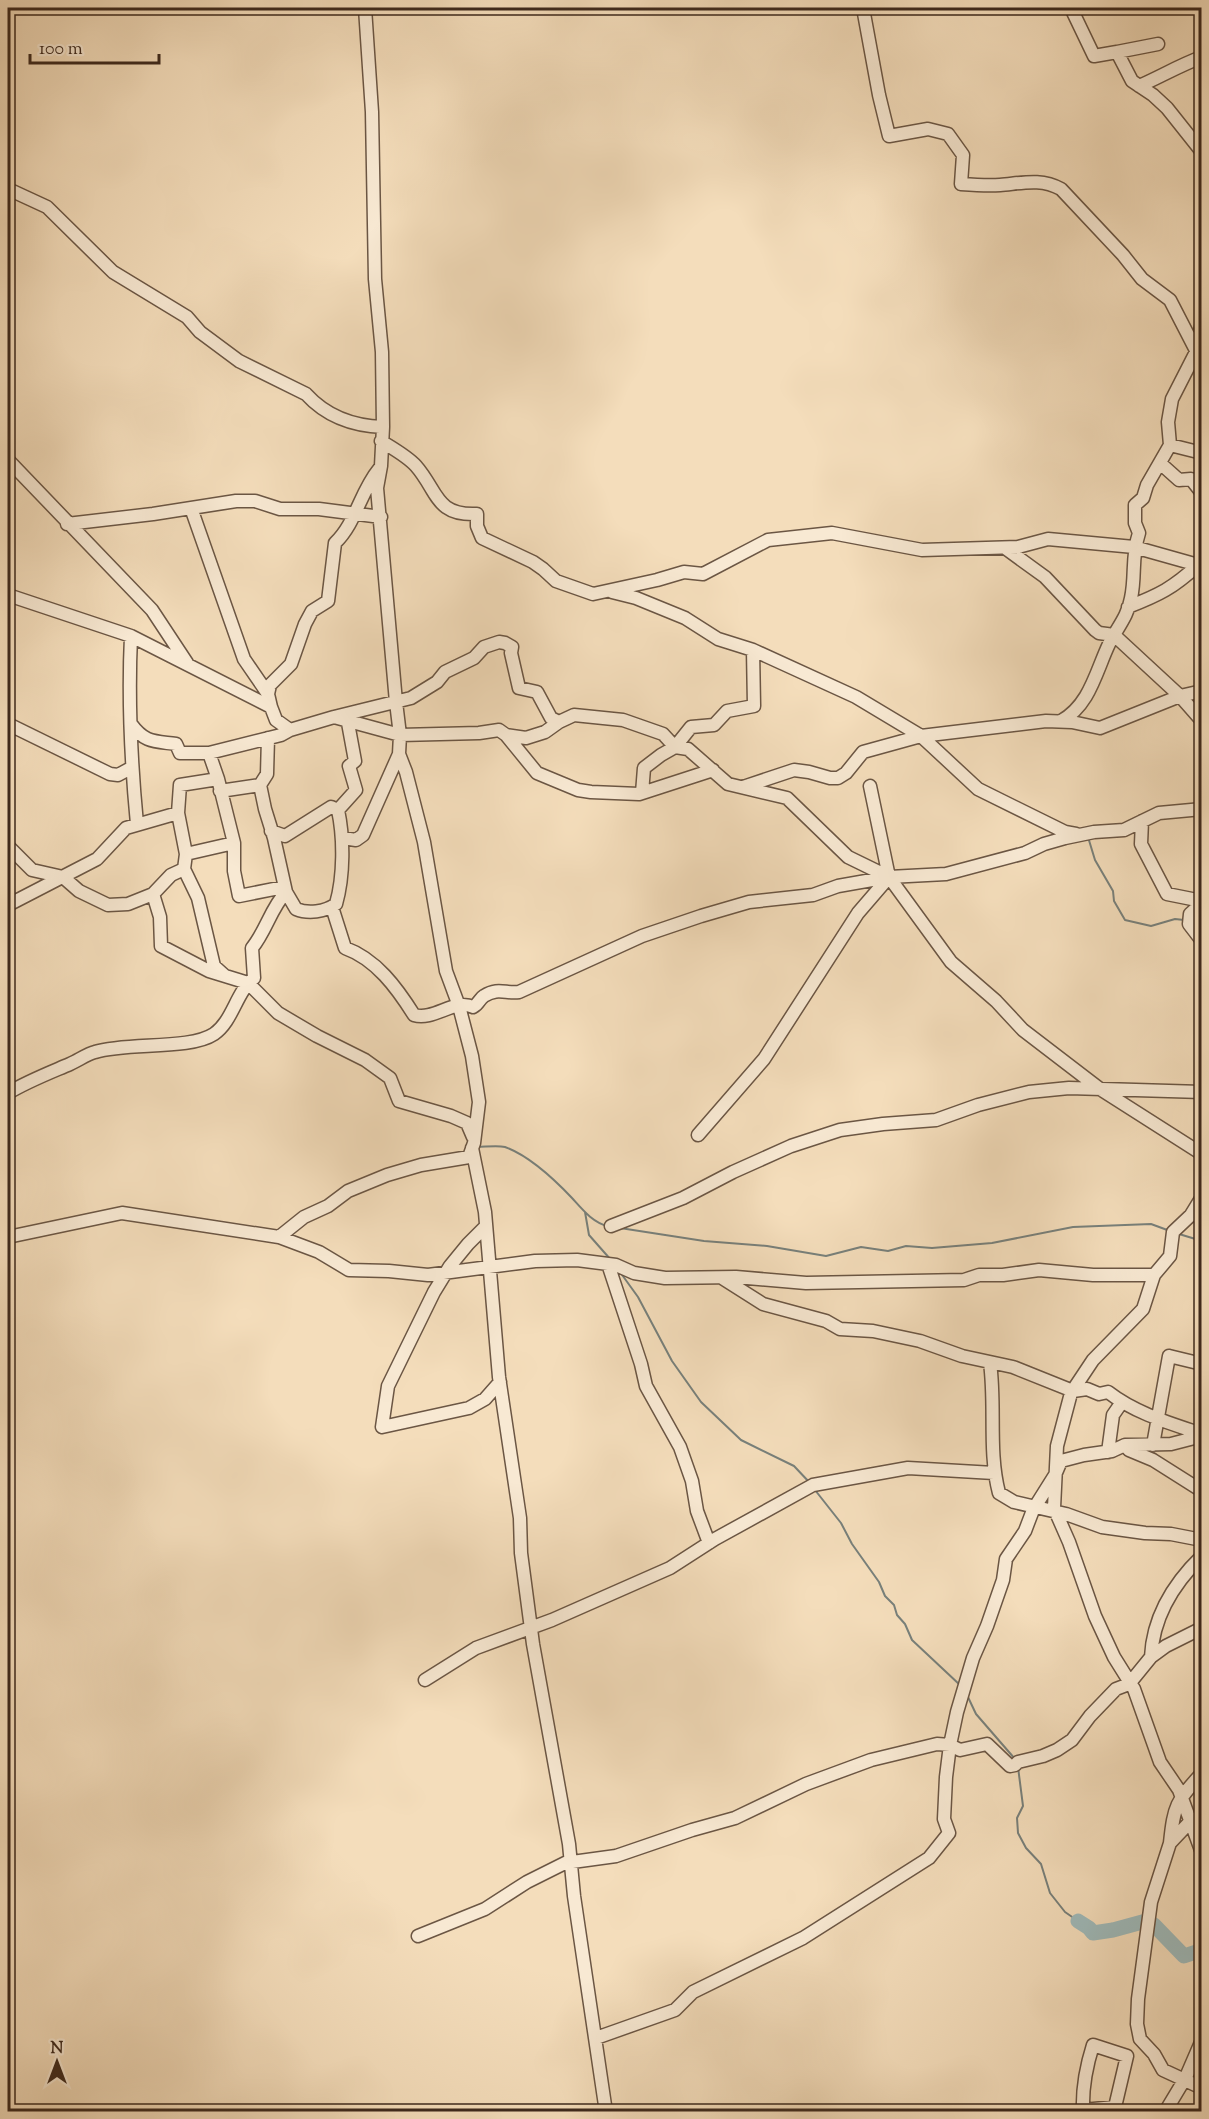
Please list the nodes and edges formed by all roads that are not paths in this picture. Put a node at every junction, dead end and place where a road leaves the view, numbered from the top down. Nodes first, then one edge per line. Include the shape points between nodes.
1 (365, 8) edge
2 (863, 8) edge
3 (1071, 8) edge
4 (1158, 44) dead end
5 (1118, 52) junction
6 (1202, 57) edge
7 (1139, 86) junction
8 (1202, 152) edge
9 (8, 189) edge
10 (1202, 322) edge
11 (1199, 357) edge
12 (383, 427) junction
13 (381, 441) junction
14 (1170, 445) junction
15 (1202, 453) edge
16 (8, 460) edge
17 (1160, 463) junction
18 (381, 466) junction
19 (1202, 493) edge
20 (191, 508) junction
21 (354, 514) junction
22 (381, 517) junction
23 (67, 524) junction
24 (1134, 547) junction
25 (1005, 548) junction
26 (1199, 568) edge
27 (609, 591) junction
28 (8, 595) edge
29 (1128, 607) junction
30 (1114, 635) junction
31 (131, 636) junction
32 (753, 650) junction
33 (187, 663) junction
34 (1202, 691) edge
35 (1180, 696) junction
36 (269, 701) junction
37 (396, 702) junction
38 (334, 717) junction
39 (1202, 721) edge
40 (559, 722) junction
41 (1060, 722) junction
42 (348, 723) junction
43 (8, 724) edge
44 (131, 724) junction
45 (290, 730) junction
46 (400, 735) junction
47 (506, 735) junction
48 (921, 736) junction
49 (268, 738) junction
50 (675, 747) junction
51 (209, 753) junction
52 (399, 754) junction
53 (131, 768) junction
54 (713, 770) junction
55 (219, 785) junction
56 (260, 785) junction
57 (870, 786) dead end
58 (743, 787) junction
59 (642, 793) junction
60 (1202, 809) edge
61 (338, 810) junction
62 (178, 813) junction
63 (1142, 821) junction
64 (137, 824) junction
65 (271, 831) junction
66 (1080, 835) junction
67 (343, 838) junction
68 (234, 843) junction
69 (8, 846) edge
70 (186, 854) junction
71 (184, 869) junction
72 (63, 877) junction
73 (888, 877) junction
74 (285, 889) junction
75 (153, 894) junction
76 (1202, 902) edge
77 (8, 905) edge
78 (332, 906) junction
79 (1202, 941) edge
80 (228, 978) junction
81 (248, 983) junction
82 (459, 1006) junction
83 (1100, 1089) junction
84 (1202, 1092) edge
85 (8, 1093) edge
86 (698, 1135) dead end
87 (473, 1144) junction
88 (1202, 1154) edge
89 (1202, 1197) edge
90 (486, 1226) junction
91 (611, 1226) dead end
92 (8, 1237) edge
93 (279, 1237) junction
94 (608, 1264) junction
95 (490, 1267) junction
96 (446, 1273) junction
97 (1154, 1275) junction
98 (722, 1278) junction
99 (990, 1363) junction
100 (1202, 1364) edge
101 (500, 1382) junction
102 (1072, 1391) junction
103 (1122, 1402) junction
104 (1159, 1419) junction
105 (1202, 1435) edge
106 (1153, 1444) junction
107 (1125, 1445) junction
108 (1108, 1452) junction
109 (994, 1473) junction
110 (1055, 1475) junction
111 (1202, 1491) edge
112 (1035, 1508) junction
113 (1056, 1512) junction
114 (1202, 1540) edge
115 (709, 1543) junction
116 (1202, 1556) edge
117 (530, 1628) junction
118 (1202, 1628) edge
119 (1151, 1657) junction
120 (425, 1680) dead end
121 (1131, 1683) junction
122 (950, 1745) junction
123 (1202, 1773) edge
124 (1181, 1796) junction
125 (1202, 1815) edge
126 (1190, 1823) junction
127 (1170, 1843) junction
128 (1202, 1853) edge
129 (571, 1862) junction
130 (418, 1936) dead end
131 (596, 2038) junction
132 (1202, 2040) edge
133 (1184, 2079) junction
134 (1202, 2088) edge
135 (1083, 2111) edge
136 (606, 2112) edge
137 (1165, 2112) edge

1 - 12 street
2 - 11 street via 889,136 928,129 948,134 963,155 961,184 1031,181 1061,189 1142,279 1170,300
3 - 5 street via 1094,56
4 - 5 street
5 - 7 street via 1132,81
6 - 7 street
7 - 8 street via 1167,108
9 - 12 street via 46,207 113,272 187,317 200,332 239,361 306,394 329,414 368,427
10 - 11 street
11 - 14 street via 1172,399
12 - 13 street
13 - 18 street
13 - 27 street via 415,465 444,507 461,515 477,514 482,538 533,562 556,581 593,594
14 - 15 street
14 - 17 street
16 - 23 street
17 - 19 street via 1179,480 1191,479
17 - 24 street via 1143,498 1135,505 1139,533
18 - 21 street via 368,482
18 - 22 street via 377,485
20 - 21 street via 250,501 280,509
20 - 23 street
20 - 36 street via 244,658
21 - 22 street
21 - 36 street via 345,534 335,543 328,601 312,611 292,662 271,682
22 - 37 street
23 - 33 street via 152,610
24 - 25 street via 1045,539
24 - 26 street
24 - 29 street
25 - 27 street via 922,550 832,533 810,534 768,540 704,574 684,572
25 - 30 street via 1045,577 1095,630
26 - 29 street via 1163,593
27 - 32 street via 685,618 718,639
28 - 31 street
29 - 30 street
30 - 35 street
30 - 41 street via 1092,687 1074,713
31 - 33 street
31 - 44 street
32 - 48 street via 856,697
32 - 50 street via 754,706 727,711 714,724 691,727
33 - 36 street
34 - 35 street
35 - 39 street
35 - 41 street via 1100,728
36 - 45 street via 276,720
37 - 38 street
37 - 40 street via 423,692 445,672 499,642 512,648 519,688 537,692 551,718
37 - 46 street
38 - 42 street
38 - 45 street
40 - 47 street via 526,738
40 - 50 street via 574,715 623,720 663,734
41 - 48 street
42 - 46 street
42 - 61 street via 354,760 349,766 356,790
43 - 53 street via 110,774 118,775
44 - 51 street via 148,741 176,744 179,752
44 - 53 street
45 - 49 street
46 - 47 street via 499,730
46 - 52 street
47 - 59 street via 533,770 546,778 591,792
48 - 58 street via 863,752 838,778 794,770
48 - 66 street via 978,789 1065,832
49 - 51 street
49 - 56 street via 267,774
50 - 54 street via 688,749
50 - 59 street via 644,768
51 - 55 street
52 - 67 street via 363,835 357,840
52 - 82 street via 424,842 446,971
53 - 64 street
54 - 58 street via 723,781
54 - 59 street
55 - 56 street
55 - 62 street via 180,785
55 - 68 street
56 - 65 street
57 - 73 street
58 - 73 street via 787,798 846,856
60 - 63 street via 1159,813
61 - 65 street via 331,807 283,837
61 - 67 street
62 - 64 street
62 - 70 street
63 - 66 street via 1124,830
63 - 76 street via 1141,844 1167,894
64 - 72 street via 126,828 98,859
65 - 74 street
66 - 73 street via 945,874
67 - 78 street via 339,891
68 - 70 street
68 - 74 street via 239,896
69 - 72 street via 32,870
70 - 71 street
71 - 75 street via 171,875
71 - 80 street via 198,898 214,966
72 - 75 street via 79,891 108,905 128,904
72 - 77 street
73 - 82 street via 813,895 749,902 721,910 642,936 519,992 501,990 484,996 475,1006
73 - 83 street via 951,962 1023,1029
73 - 86 street via 858,913 764,1059
74 - 78 street via 298,910 308,912
74 - 81 street via 252,948 254,978
75 - 80 street via 160,917 161,946
76 - 79 street via 1190,914 1189,924
78 - 82 street via 345,948 367,959 400,993 414,1015
80 - 81 street
81 - 85 street via 227,1020 212,1035 94,1052
81 - 87 street via 278,1013 366,1060 390,1078 399,1101 467,1123
82 - 87 street via 479,1102
83 - 84 street
83 - 88 street
83 - 91 street via 1029,1092 936,1120 840,1130 791,1146 682,1198
87 - 90 street
87 - 93 street via 470,1157 421,1165 348,1191
89 - 97 street via 1191,1215 1173,1232 1170,1256
90 - 95 street
90 - 96 street
92 - 93 street via 122,1213
93 - 96 street via 320,1252 349,1270
94 - 95 street via 535,1261
94 - 98 street via 665,1278
94 - 115 street via 645,1386 680,1447
95 - 96 street
95 - 101 street
96 - 101 street via 388,1386 382,1427 469,1408 485,1399
97 - 98 street via 1039,1270 964,1280 894,1282 807,1283
97 - 102 street via 1143,1308 1093,1360
98 - 99 street via 763,1304 826,1321 840,1329 920,1341
99 - 102 street via 1013,1367
99 - 109 street
100 - 104 street via 1169,1356
101 - 117 street via 520,1518
102 - 103 street via 1108,1392
102 - 110 street via 1057,1446
103 - 104 street
103 - 108 street via 1113,1415
104 - 105 street
104 - 106 street
105 - 106 street via 1171,1444
106 - 107 street
107 - 108 street
107 - 111 street
108 - 110 street via 1061,1461
109 - 112 street via 999,1493
109 - 115 street via 908,1468 813,1485
110 - 112 street
110 - 113 street
112 - 113 street
112 - 122 street via 1007,1558 1003,1580 973,1658
113 - 114 street via 1102,1527
113 - 121 street via 1095,1616
115 - 117 street via 670,1568
116 - 119 street via 1162,1607
117 - 120 street via 476,1648
117 - 129 street
118 - 119 street
119 - 121 street
121 - 122 street via 1116,1689 1072,1740 1038,1758 1010,1766 987,1744 960,1750
121 - 124 street via 1160,1762
122 - 129 street via 937,1744 871,1760 806,1784 735,1818 616,1856
122 - 131 street via 944,1819 949,1833 929,1858 803,1938 693,1992 675,2010
123 - 124 street
124 - 126 street
124 - 127 street via 1173,1812
125 - 126 street
126 - 127 street
126 - 128 street
127 - 133 street via 1151,1902 1137,2024 1140,2039 1163,2070
129 - 130 street via 527,1882 484,1909
129 - 131 street
131 - 136 street
132 - 133 street
133 - 134 street
133 - 137 street
135 - 135 street via 1115,2107 1127,2056 1093,2045 1085,2070

